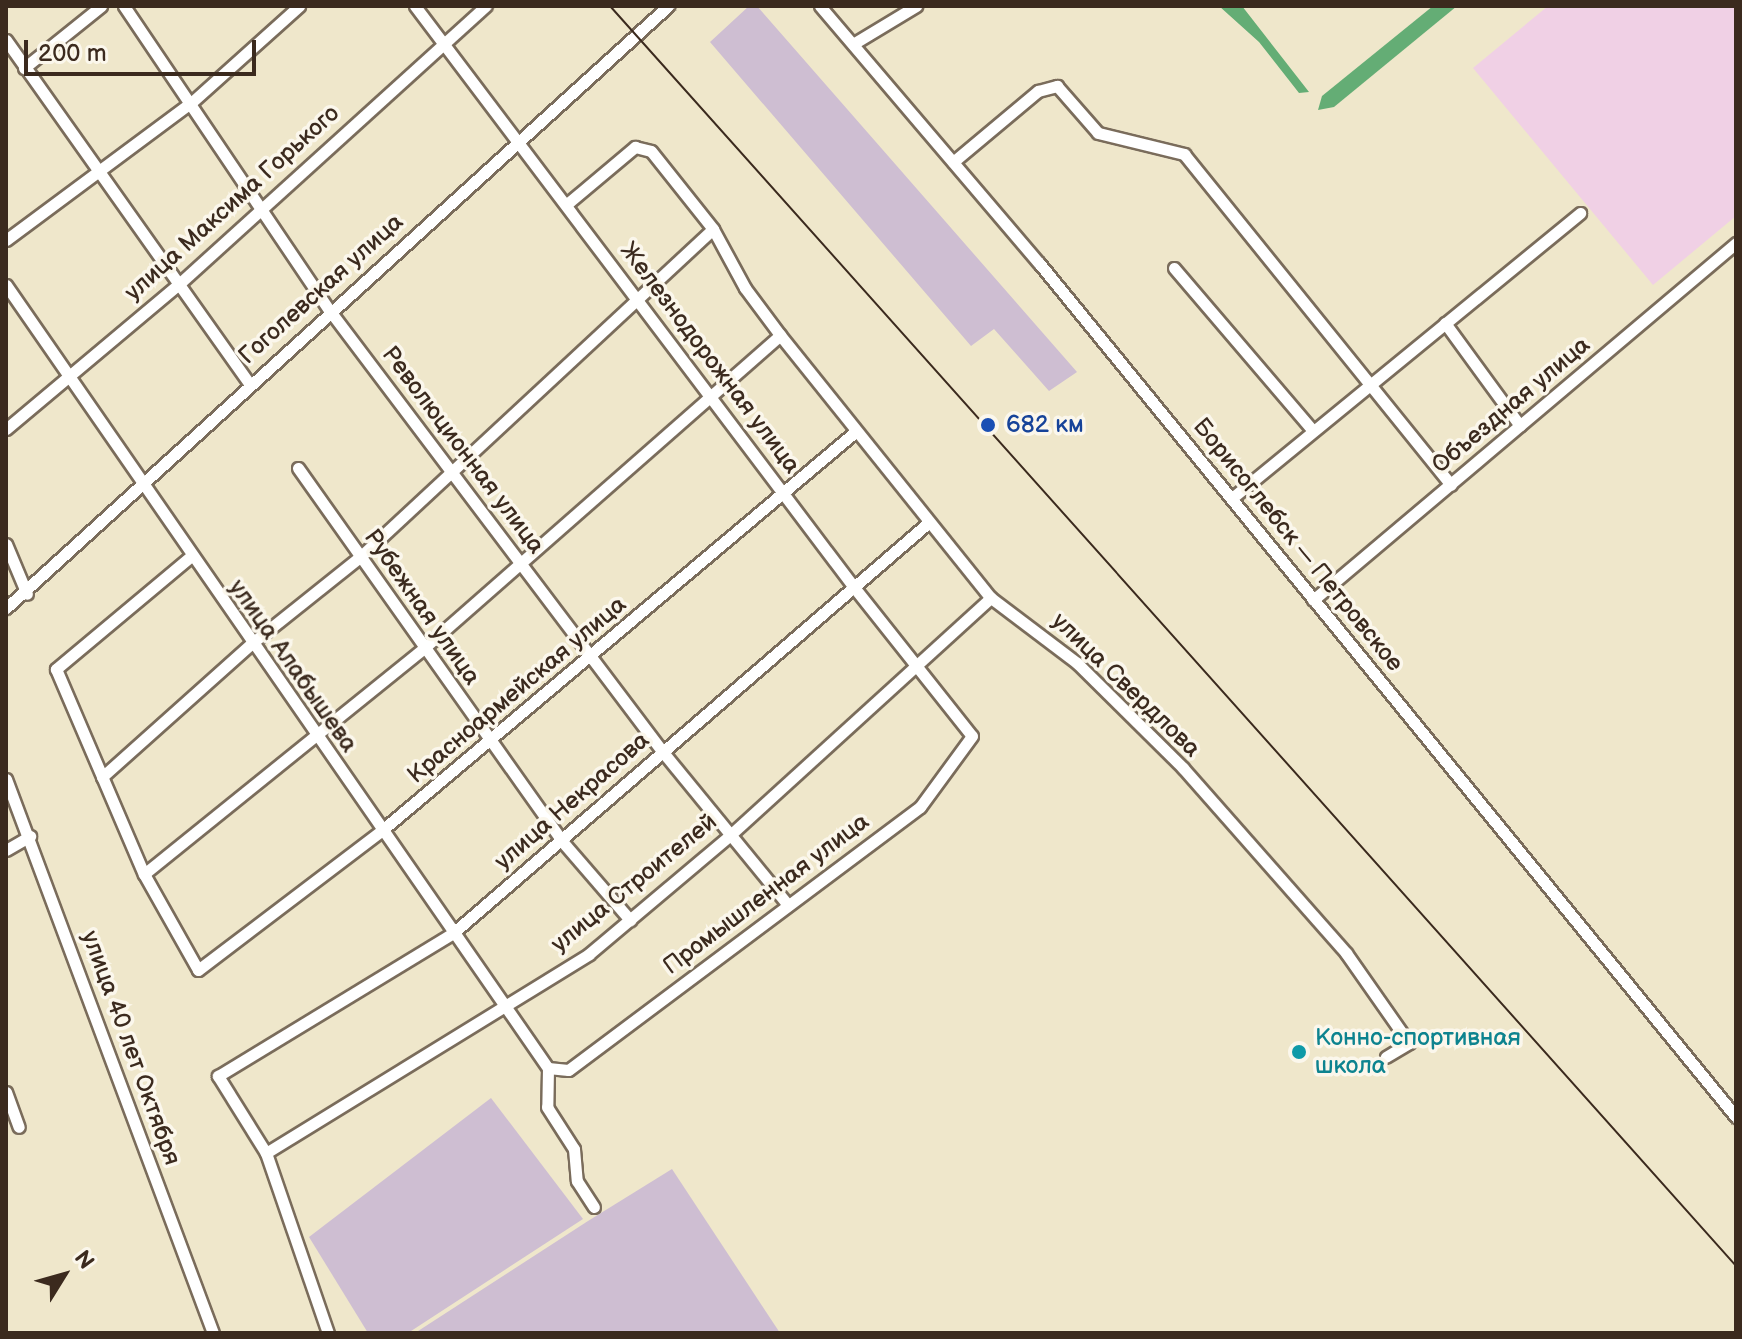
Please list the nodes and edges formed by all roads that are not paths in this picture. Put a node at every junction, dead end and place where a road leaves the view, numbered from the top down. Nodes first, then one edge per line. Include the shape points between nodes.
1 (101, 6) edge
2 (124, 6) edge
3 (299, 6) edge
4 (415, 6) edge
5 (486, 6) edge
6 (668, 6) edge
7 (820, 6) edge
8 (916, 6) edge
9 (6, 40) edge
10 (442, 43) junction
11 (853, 44) junction
12 (24, 68) junction
13 (192, 102) junction
14 (517, 140) junction
15 (953, 162) junction
16 (97, 172) junction
17 (567, 204) junction
18 (260, 208) junction
19 (1580, 213) dead end
20 (713, 229) junction
21 (6, 240) edge
22 (1736, 243) edge
23 (1174, 268) dead end
24 (179, 284) junction
25 (6, 285) edge
26 (640, 301) junction
27 (330, 311) junction
28 (1445, 323) junction
29 (780, 335) junction
30 (68, 376) junction
31 (250, 384) junction
32 (1370, 384) junction
33 (711, 395) junction
34 (1520, 426) junction
35 (6, 429) edge
36 (1313, 431) junction
37 (855, 432) junction
38 (298, 468) dead end
39 (452, 473) junction
40 (1451, 485) junction
41 (142, 486) junction
42 (783, 493) junction
43 (1232, 498) junction
44 (928, 523) junction
45 (6, 544) edge
46 (361, 556) junction
47 (190, 557) junction
48 (521, 561) junction
49 (853, 586) junction
50 (27, 594) junction
51 (991, 598) junction
52 (1313, 600) junction
53 (6, 608) edge
54 (252, 643) junction
55 (424, 648) junction
56 (593, 658) junction
57 (915, 665) junction
58 (972, 736) joint
59 (317, 737) junction
60 (489, 742) junction
61 (662, 751) junction
62 (102, 777) junction
63 (6, 779) edge
64 (381, 831) junction
65 (30, 836) junction
66 (729, 836) junction
67 (561, 840) junction
68 (6, 850) edge
69 (144, 874) junction
70 (788, 905) junction
71 (630, 920) junction
72 (453, 933) junction
73 (503, 1006) junction
74 (1386, 1057) dead end
75 (548, 1068) junction
76 (6, 1092) edge
77 (1736, 1117) edge
78 (19, 1127) dead end
79 (266, 1153) junction
80 (594, 1207) dead end
81 (213, 1333) edge
82 (328, 1333) edge

1 - 12 street
2 - 13 street, Революционная улица
3 - 13 street
4 - 10 street, Железнодорожная улица
5 - 10 street, улица Максима Горького
6 - 14 street, Гоголевская улица
7 - 11 street, Борисоглебск — Петровское
8 - 11 street
9 - 12 street
10 - 14 street, Железнодорожная улица
10 - 18 street, улица Максима Горького
11 - 15 street, Борисоглебск — Петровское
12 - 16 street
13 - 16 street
13 - 18 street, Революционная улица
14 - 17 street, Железнодорожная улица
14 - 27 street, Гоголевская улица
15 - 32 street via 1038,91 1047,86 1065,90 1098,133 1184,154
15 - 43 street, Борисоглебск — Петровское
16 - 21 street
16 - 24 street
17 - 20 street, улица Свердлова via 635,147 651,151
17 - 26 street, Железнодорожная улица
18 - 24 street, улица Максима Горького
18 - 27 street, Революционная улица
19 - 28 street
20 - 26 street
20 - 29 street, улица Свердлова via 745,288
22 - 34 street, Объездная улица
23 - 36 street
24 - 30 street, улица Максима Горького
24 - 31 street
25 - 30 street, улица Алабышева
26 - 33 street, Железнодорожная улица
26 - 39 street
27 - 31 street, Гоголевская улица
27 - 39 street, Революционная улица
28 - 32 street
28 - 34 street
29 - 33 street
29 - 37 street, улица Свердлова
30 - 35 street, улица Максима Горького
30 - 41 street, улица Алабышева
31 - 41 street, Гоголевская улица
32 - 36 street
32 - 40 street
33 - 42 street, Железнодорожная улица
33 - 48 street
34 - 40 street, Объездная улица
36 - 43 street
37 - 42 street, Красноармейская улица
37 - 44 street, улица Свердлова
38 - 46 street, Рубежная улица
39 - 46 street
39 - 48 street, Революционная улица
40 - 52 street, Объездная улица
41 - 47 street, улица Алабышева
41 - 50 street, Гоголевская улица
42 - 49 street, Железнодорожная улица
42 - 56 street, Красноармейская улица
43 - 52 street, Борисоглебск — Петровское
44 - 49 street, улица Некрасова
44 - 51 street, улица Свердлова
45 - 50 street
46 - 54 street
46 - 55 street, Рубежная улица
47 - 54 street, улица Алабышева
47 - 62 street via 56,669
48 - 55 street
48 - 56 street, Революционная улица
49 - 57 street, Железнодорожная улица
49 - 61 street, улица Некрасова
50 - 53 street, Гоголевская улица
51 - 57 street, улица Строителей
51 - 74 street, улица Свердлова via 1077,663 1183,768 1339,944 1409,1043
52 - 77 street, Борисоглебск — Петровское
54 - 59 street, улица Алабышева
54 - 62 street
55 - 59 street
55 - 60 street, Рубежная улица
56 - 60 street, Красноармейская улица
56 - 61 street, Революционная улица
57 - 58 street, Железнодорожная улица
57 - 66 street, улица Строителей
58 - 70 street, Промышленная улица via 920,807
59 - 64 street, улица Алабышева
59 - 69 street
60 - 64 street, Красноармейская улица
60 - 67 street, Рубежная улица
61 - 66 street, Революционная улица
61 - 67 street, улица Некрасова
62 - 69 street
63 - 65 street, улица 40 лет Октября
64 - 69 street, Красноармейская улица via 198,970
64 - 72 street, улица Алабышева
65 - 68 street
65 - 81 street, улица 40 лет Октября
66 - 70 street, Революционная улица
66 - 71 street, улица Строителей
67 - 71 street, Рубежная улица
67 - 72 street, улица Некрасова
70 - 75 street, Промышленная улица via 568,1070
71 - 73 street, улица Строителей via 589,954
72 - 73 street, улица Алабышева
72 - 79 street, улица Некрасова via 218,1076
73 - 75 street, улица Алабышева
73 - 79 street, улица Строителей
75 - 80 street via 547,1107 574,1149 577,1181
76 - 78 street
79 - 82 street

